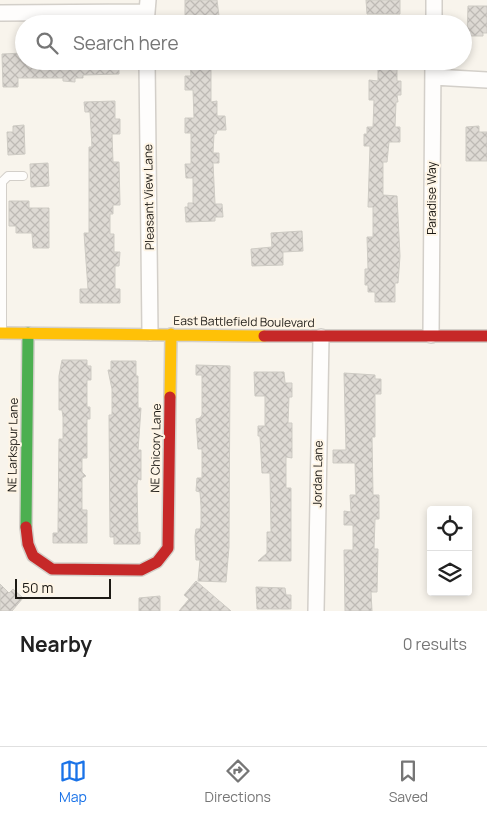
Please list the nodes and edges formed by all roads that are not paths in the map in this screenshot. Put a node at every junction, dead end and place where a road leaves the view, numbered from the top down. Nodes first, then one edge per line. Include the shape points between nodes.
1 (434, 0) edge
2 (147, 12) edge
3 (0, 13) edge
4 (434, 15) edge
5 (147, 70) edge
6 (433, 70) edge
7 (433, 78) junction
8 (487, 80) edge
9 (24, 176) dead end
10 (1, 333) edge
11 (28, 333) junction
12 (150, 334) junction
13 (171, 334) junction
14 (431, 335) junction
15 (487, 336) edge
16 (321, 337) junction
17 (161, 560) joint
18 (316, 611) edge

1 - 4 street
2 - 3 street
5 - 12 street, Pleasant View Lane
6 - 7 street, Paradise Way
7 - 8 street
7 - 14 street, Paradise Way
9 - 10 lane via 4,178 2,187
10 - 11 street, East Battlefield Boulevard
11 - 12 street, East Battlefield Boulevard
11 - 17 street, NE Larkspur Lane via 26,522 32,557 52,569 141,570
12 - 13 street, East Battlefield Boulevard
13 - 16 street, East Battlefield Boulevard
13 - 17 street, NE Chicory Lane via 168,548
14 - 15 street, East Battlefield Boulevard
14 - 16 street, East Battlefield Boulevard
16 - 18 street, Jordan Lane

